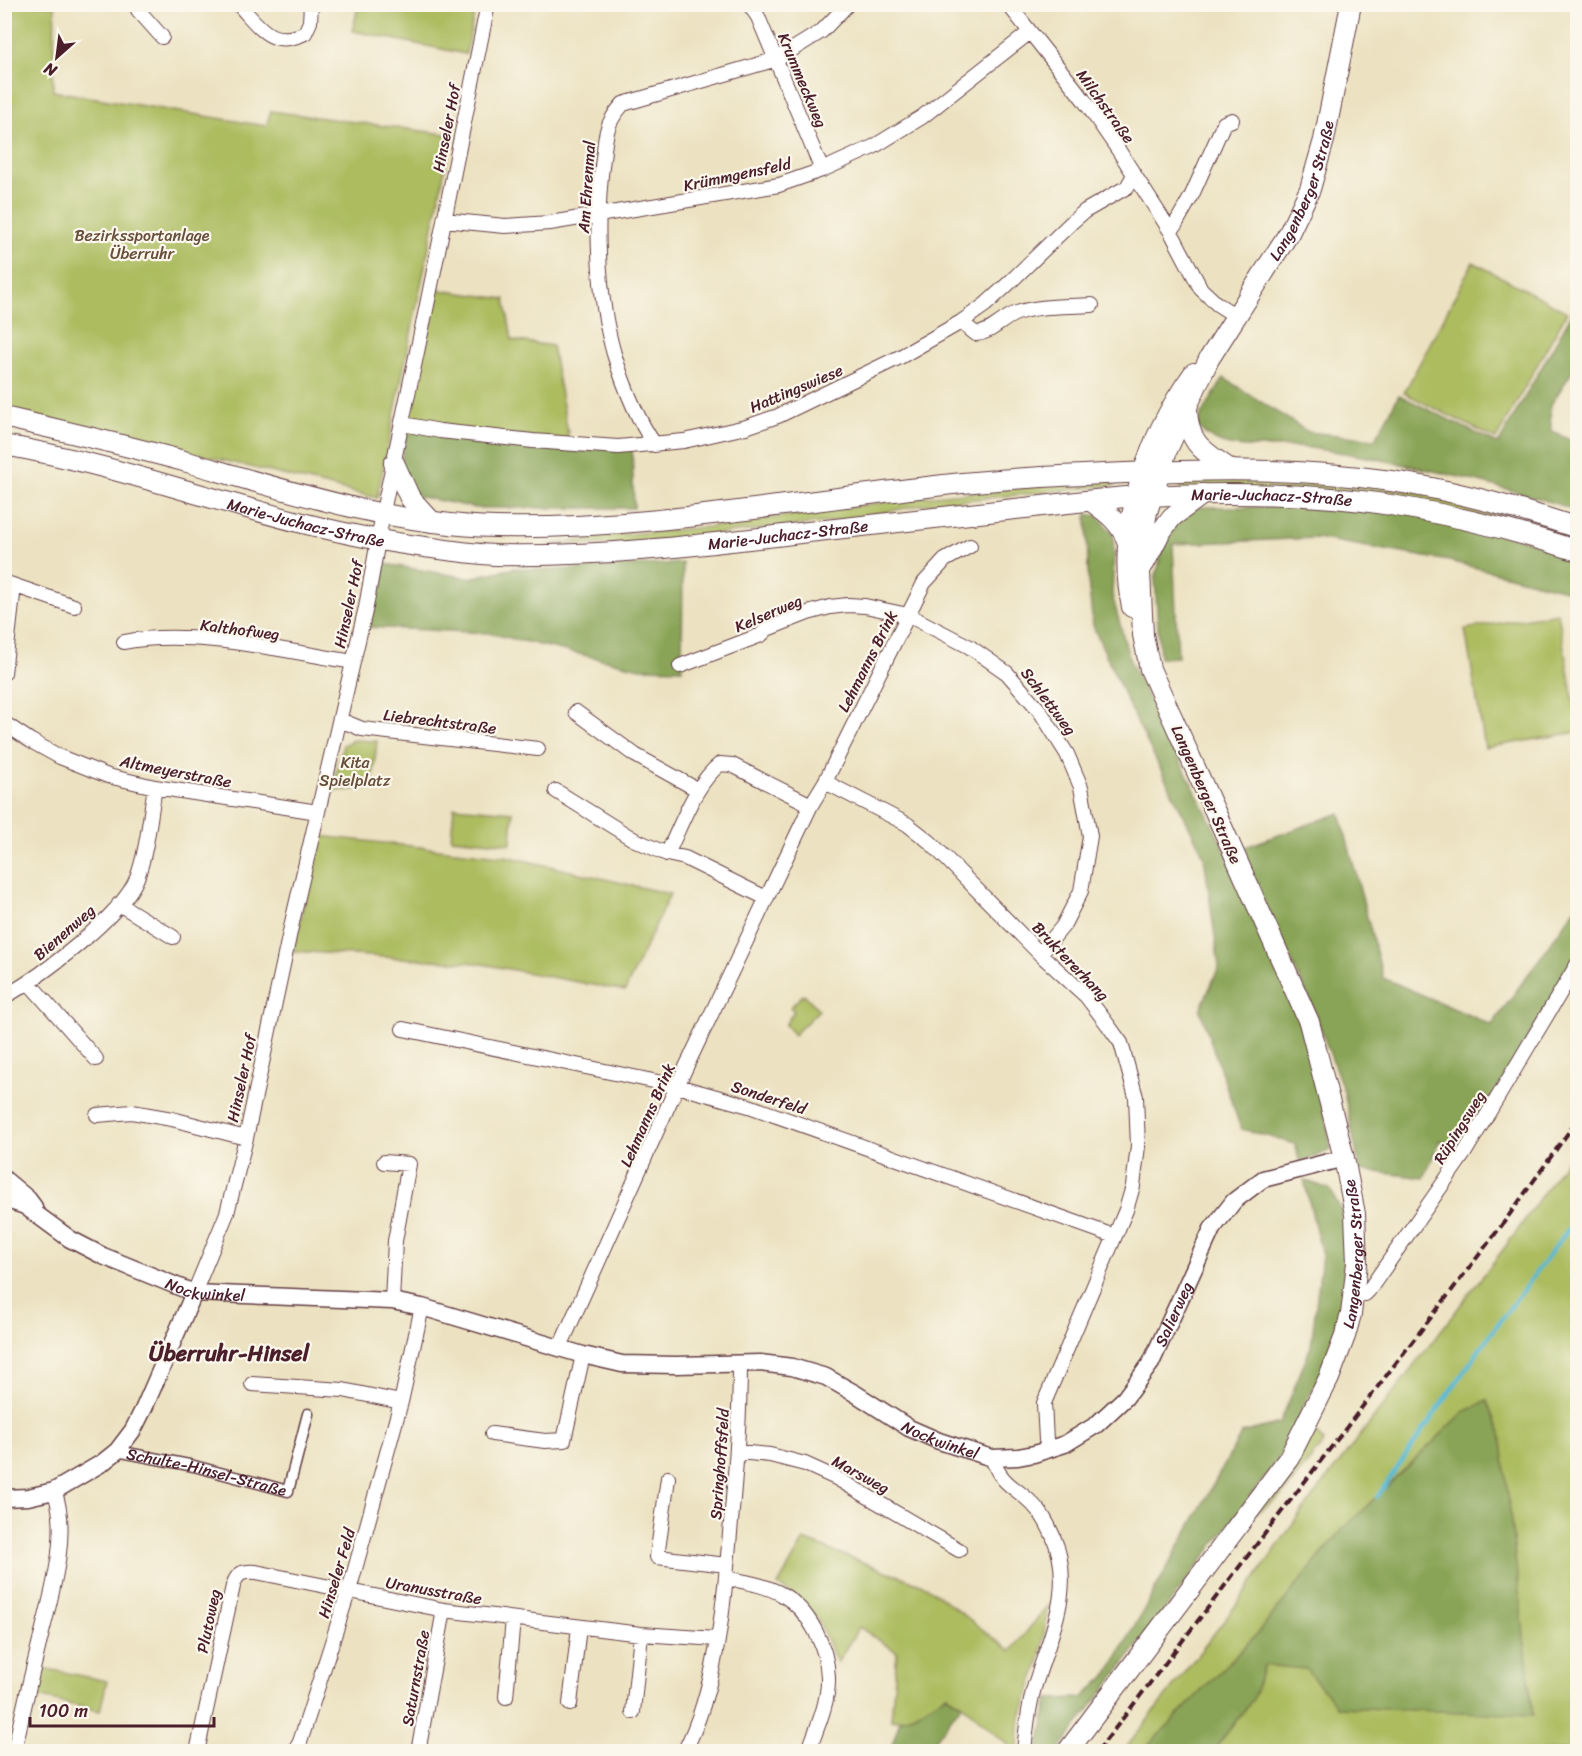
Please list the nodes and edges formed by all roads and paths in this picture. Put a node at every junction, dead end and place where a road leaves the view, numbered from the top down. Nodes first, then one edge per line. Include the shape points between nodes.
1 (238, 4) edge
2 (311, 4) edge
3 (488, 4) edge
4 (749, 4) edge
5 (848, 4) edge
6 (1008, 4) edge
7 (1351, 4) edge
8 (136, 6) edge
9 (1030, 32) junction
10 (162, 37) dead end
11 (777, 59) junction
12 (1232, 120) dead end
13 (822, 170) junction
14 (1134, 175) junction
15 (598, 215) junction
16 (444, 220) junction
17 (1171, 232) junction
18 (1092, 305) dead end
19 (1236, 316) junction
20 (961, 322) junction
21 (1209, 359) junction
22 (1187, 409) junction
23 (4, 417) edge
24 (403, 424) junction
25 (4, 444) edge
26 (655, 445) junction
27 (393, 463) junction
28 (1232, 470) junction
29 (1151, 472) junction
30 (1203, 494) junction
31 (1143, 497) junction
32 (1091, 501) junction
33 (382, 515) junction
34 (432, 522) junction
35 (1578, 528) edge
36 (377, 541) junction
37 (1128, 543) junction
38 (970, 546) dead end
39 (1578, 551) edge
40 (1140, 572) junction
41 (9, 584) edge
42 (74, 606) dead end
43 (908, 615) junction
44 (1143, 635) junction
45 (124, 642) dead end
46 (353, 662) junction
47 (680, 666) dead end
48 (4, 673) edge
49 (576, 712) dead end
50 (340, 720) junction
51 (4, 723) edge
52 (538, 749) dead end
53 (825, 782) junction
54 (154, 787) junction
55 (698, 789) junction
56 (556, 791) dead end
57 (811, 806) junction
58 (318, 812) junction
59 (668, 854) junction
60 (766, 898) junction
61 (119, 904) junction
62 (173, 937) dead end
63 (1040, 954) junction
64 (1578, 963) edge
65 (28, 983) junction
66 (4, 997) edge
67 (403, 1029) dead end
68 (96, 1059) dead end
69 (677, 1086) junction
70 (98, 1115) dead end
71 (246, 1138) junction
72 (1344, 1158) junction
73 (384, 1162) dead end
74 (4, 1179) edge
75 (4, 1199) edge
76 (37, 1214) junction
77 (1114, 1236) junction
78 (194, 1293) junction
79 (1354, 1294) junction
80 (392, 1301) junction
81 (422, 1307) junction
82 (560, 1347) junction
83 (583, 1355) junction
84 (740, 1364) junction
85 (252, 1384) dead end
86 (401, 1402) junction
87 (308, 1414) dead end
88 (492, 1434) dead end
89 (1050, 1449) junction
90 (117, 1451) junction
91 (738, 1452) junction
92 (992, 1458) junction
93 (668, 1478) dead end
94 (54, 1491) junction
95 (4, 1498) edge
96 (959, 1550) dead end
97 (727, 1572) junction
98 (349, 1591) junction
99 (444, 1610) junction
100 (513, 1619) junction
101 (579, 1627) junction
102 (641, 1634) junction
103 (717, 1639) junction
104 (506, 1697) dead end
105 (570, 1704) dead end
106 (633, 1712) dead end
107 (1025, 1748) edge
108 (14, 1752) edge
109 (197, 1752) edge
110 (294, 1752) edge
111 (418, 1752) edge
112 (684, 1752) edge
113 (808, 1752) edge
114 (1067, 1752) edge

1 - 2 street via 266,33 280,39 305,33
3 - 16 street, Hinseler Hof
4 - 11 street, Krummeckweg
5 - 11 street, Am Ehrenmal via 822,31
6 - 9 street, Milchstraße
7 - 19 main road, Langenberger Straße via 1329,118 1310,189 1289,233
8 - 10 street
9 - 13 street, Krümmgensfeld via 922,117 873,147
9 - 14 street, Milchstraße via 1084,100
11 - 13 street, Krummeckweg
11 - 15 street, Am Ehrenmal via 623,104 606,134
12 - 17 street via 1224,123
13 - 15 street, Krümmgensfeld via 779,185
14 - 17 street, Milchstraße
14 - 20 street, Hattingswiese via 1127,187 1085,211 993,298
15 - 16 street, Krümmgensfeld via 505,226
15 - 26 street, Am Ehrenmal via 604,295 614,353 642,426
16 - 24 street, Hinseler Hof
17 - 19 street, Milchstraße via 1201,290
18 - 20 street via 1024,310 984,334 976,334
19 - 21 main road, Langenberger Straße
20 - 26 street, Hattingswiese via 900,357 778,416 711,436
21 - 22 main road, Langenberger Straße
21 - 29 main road, Langenberger Straße via 1178,396
22 - 28 main road via 1187,428 1196,442
22 - 29 main road, Langenberger Straße
23 - 33 main road, Marie-Juchacz-Straße via 131,446
24 - 26 street, Hattingswiese via 578,445
24 - 27 street, Hinseler Hof
25 - 36 main road, Marie-Juchacz-Straße via 104,466 260,513
27 - 33 street, Hinseler Hof
27 - 34 main road via 410,498
28 - 29 main road, Marie-Juchacz-Straße
28 - 35 main road, Marie-Juchacz-Straße via 1392,481 1498,503
29 - 31 main road, Langenberger Straße
29 - 34 main road, Marie-Juchacz-Straße via 1087,473 921,487 637,523 494,527
30 - 31 main road, Marie-Juchacz-Straße
30 - 39 main road, Marie-Juchacz-Straße via 1389,505 1469,520
30 - 40 main road via 1172,517
31 - 32 main road, Marie-Juchacz-Straße
31 - 37 main road, Langenberger Straße
31 - 40 main road, Langenberger Straße
32 - 36 main road, Marie-Juchacz-Straße via 669,549 581,555 493,555
32 - 37 main road via 1118,524
33 - 34 main road, Marie-Juchacz-Straße
33 - 36 street, Hinseler Hof
36 - 46 street, Hinseler Hof
37 - 44 main road, Langenberger Straße via 1129,593
38 - 43 street, Lehmanns Brink via 945,560 924,584
40 - 44 main road, Langenberger Straße
41 - 42 street
41 - 48 street
43 - 47 street, Kelserweg via 865,606 830,607
43 - 53 street, Lehmanns Brink
43 - 63 street, Schlettweg via 970,647 1007,673 1040,711 1067,754 1081,787 1090,836 1081,891 1063,926
44 - 72 main road, Langenberger Straße via 1150,669 1309,1022
45 - 46 street, Kalthofweg via 156,638 207,640
46 - 50 street, Hinseler Hof
49 - 55 street via 634,755
50 - 52 street, Liebrechtstraße via 362,729
50 - 58 street, Hinseler Hof
51 - 54 street, Altmeyerstraße via 60,757 108,776
53 - 57 street, Lehmanns Brink
53 - 63 street, Bruktererhang via 907,824 930,842
54 - 58 street, Altmeyerstraße
54 - 61 street, Bienenweg via 137,879
55 - 57 street via 720,764 732,765
55 - 59 street
56 - 59 street via 633,839
57 - 60 street, Lehmanns Brink
58 - 71 street, Hinseler Hof
59 - 60 street via 685,858
60 - 69 street, Lehmanns Brink
61 - 62 street, Bienenweg
61 - 65 street, Bienenweg via 94,930
63 - 77 street, Bruktererhang via 1086,996 1121,1043 1136,1097 1138,1146 1133,1186
64 - 79 street, Rüpingsweg via 1466,1152 1369,1290
65 - 66 street, Bienenweg
65 - 68 street, Bienenweg
67 - 69 street, Sonderfeld
69 - 77 street, Sonderfeld via 749,1106
69 - 82 street, Lehmanns Brink
70 - 71 street, Hinseler Hof via 132,1112
71 - 78 street, Hinseler Hof via 227,1213
72 - 79 main road, Langenberger Straße via 1355,1214
72 - 89 street, Salierweg via 1263,1179 1234,1201 1212,1229 1151,1363 1125,1398 1096,1425
73 - 80 street via 409,1164 394,1241
74 - 76 street, Nockwinkel via 28,1199
75 - 76 street, Nockwinkel
76 - 78 street, Nockwinkel via 70,1239 103,1256
77 - 89 street, Bruktererhang via 1044,1403
78 - 80 street, Nockwinkel
78 - 90 street, Schulte-Hinsel-Straße via 144,1408
79 - 114 main road, Langenberger Straße via 1345,1336 1329,1378 1289,1458
80 - 81 street, Nockwinkel
81 - 82 street, Nockwinkel
81 - 86 street, Hinseler Feld
82 - 83 street, Nockwinkel
83 - 84 street, Nockwinkel via 622,1364
83 - 88 street via 564,1440
84 - 91 street, Springhoffsfeld
84 - 92 street, Nockwinkel via 778,1365 826,1377 909,1428
85 - 86 street via 343,1390
86 - 98 street, Hinseler Feld
87 - 90 street, Schulte-Hinsel-Straße via 288,1491
89 - 92 street, Salierweg
90 - 94 street, Schulte-Hinsel-Straße
91 - 96 street, Marsweg via 805,1464
91 - 97 street, Springhoffsfeld
92 - 107 street, Nockwinkel via 1006,1484 1042,1515 1053,1535 1062,1580 1060,1610 1034,1689
93 - 97 street via 657,1557
94 - 95 street, Schulte-Hinsel-Straße
94 - 108 street via 60,1504 59,1551
97 - 103 street, Springhoffsfeld
97 - 113 street via 784,1596 805,1615 824,1647 828,1678 823,1712
98 - 99 street, Uranusstraße
98 - 109 street, Plutoweg via 256,1572 238,1574
98 - 110 street, Hinseler Feld
99 - 100 street, Uranusstraße
99 - 111 street, Saturnstraße
100 - 101 street, Uranusstraße
100 - 104 street
101 - 102 street, Uranusstraße
101 - 105 street
102 - 103 street, Uranusstraße
102 - 106 street
103 - 112 street, Springhoffsfeld via 700,1716

